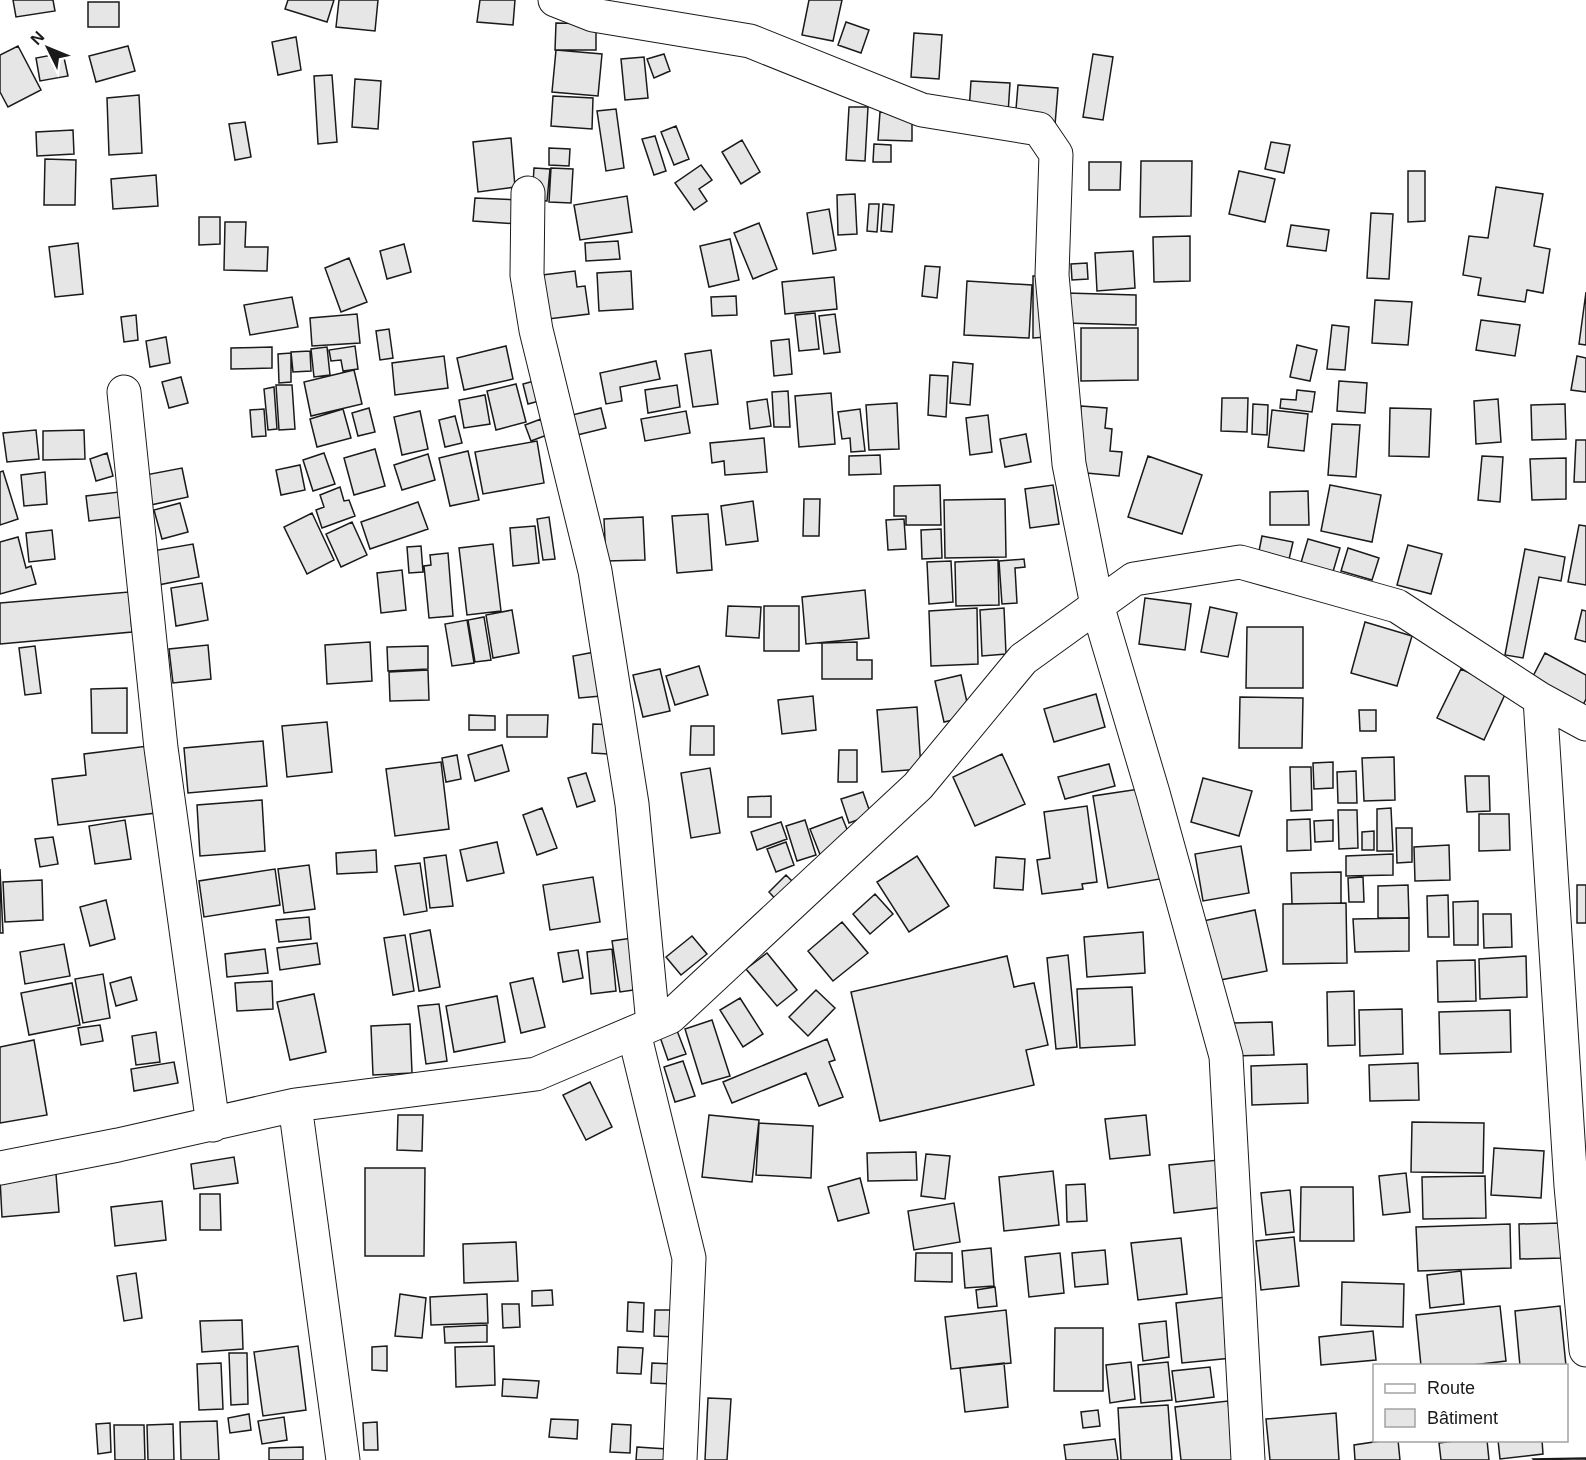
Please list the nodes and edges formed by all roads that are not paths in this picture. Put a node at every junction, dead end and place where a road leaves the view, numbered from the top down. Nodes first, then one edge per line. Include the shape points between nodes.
1 (555, 0) edge
2 (528, 193) dead end
3 (124, 392) dead end
4 (1097, 605) junction
5 (1540, 699) junction
6 (1586, 724) edge
7 (644, 1028) junction
8 (295, 1105) junction
9 (213, 1125) junction
10 (0, 1168) edge
11 (1586, 1350) edge
12 (343, 1460) edge
13 (680, 1460) edge
14 (1248, 1460) edge

1 - 4 street via 593,15 750,41 922,111 1040,129 1056,154 1052,275 1069,464
2 - 7 street via 527,275 536,330 595,571 632,804
3 - 9 street via 161,748
4 - 5 street via 1134,579 1240,562 1397,606
4 - 7 street via 1023,658 918,786 670,1017
4 - 14 street via 1226,1056
5 - 6 street
5 - 11 street via 1571,1186
7 - 8 street via 536,1074
7 - 13 street via 689,1258
8 - 9 street
8 - 12 street
9 - 10 street

